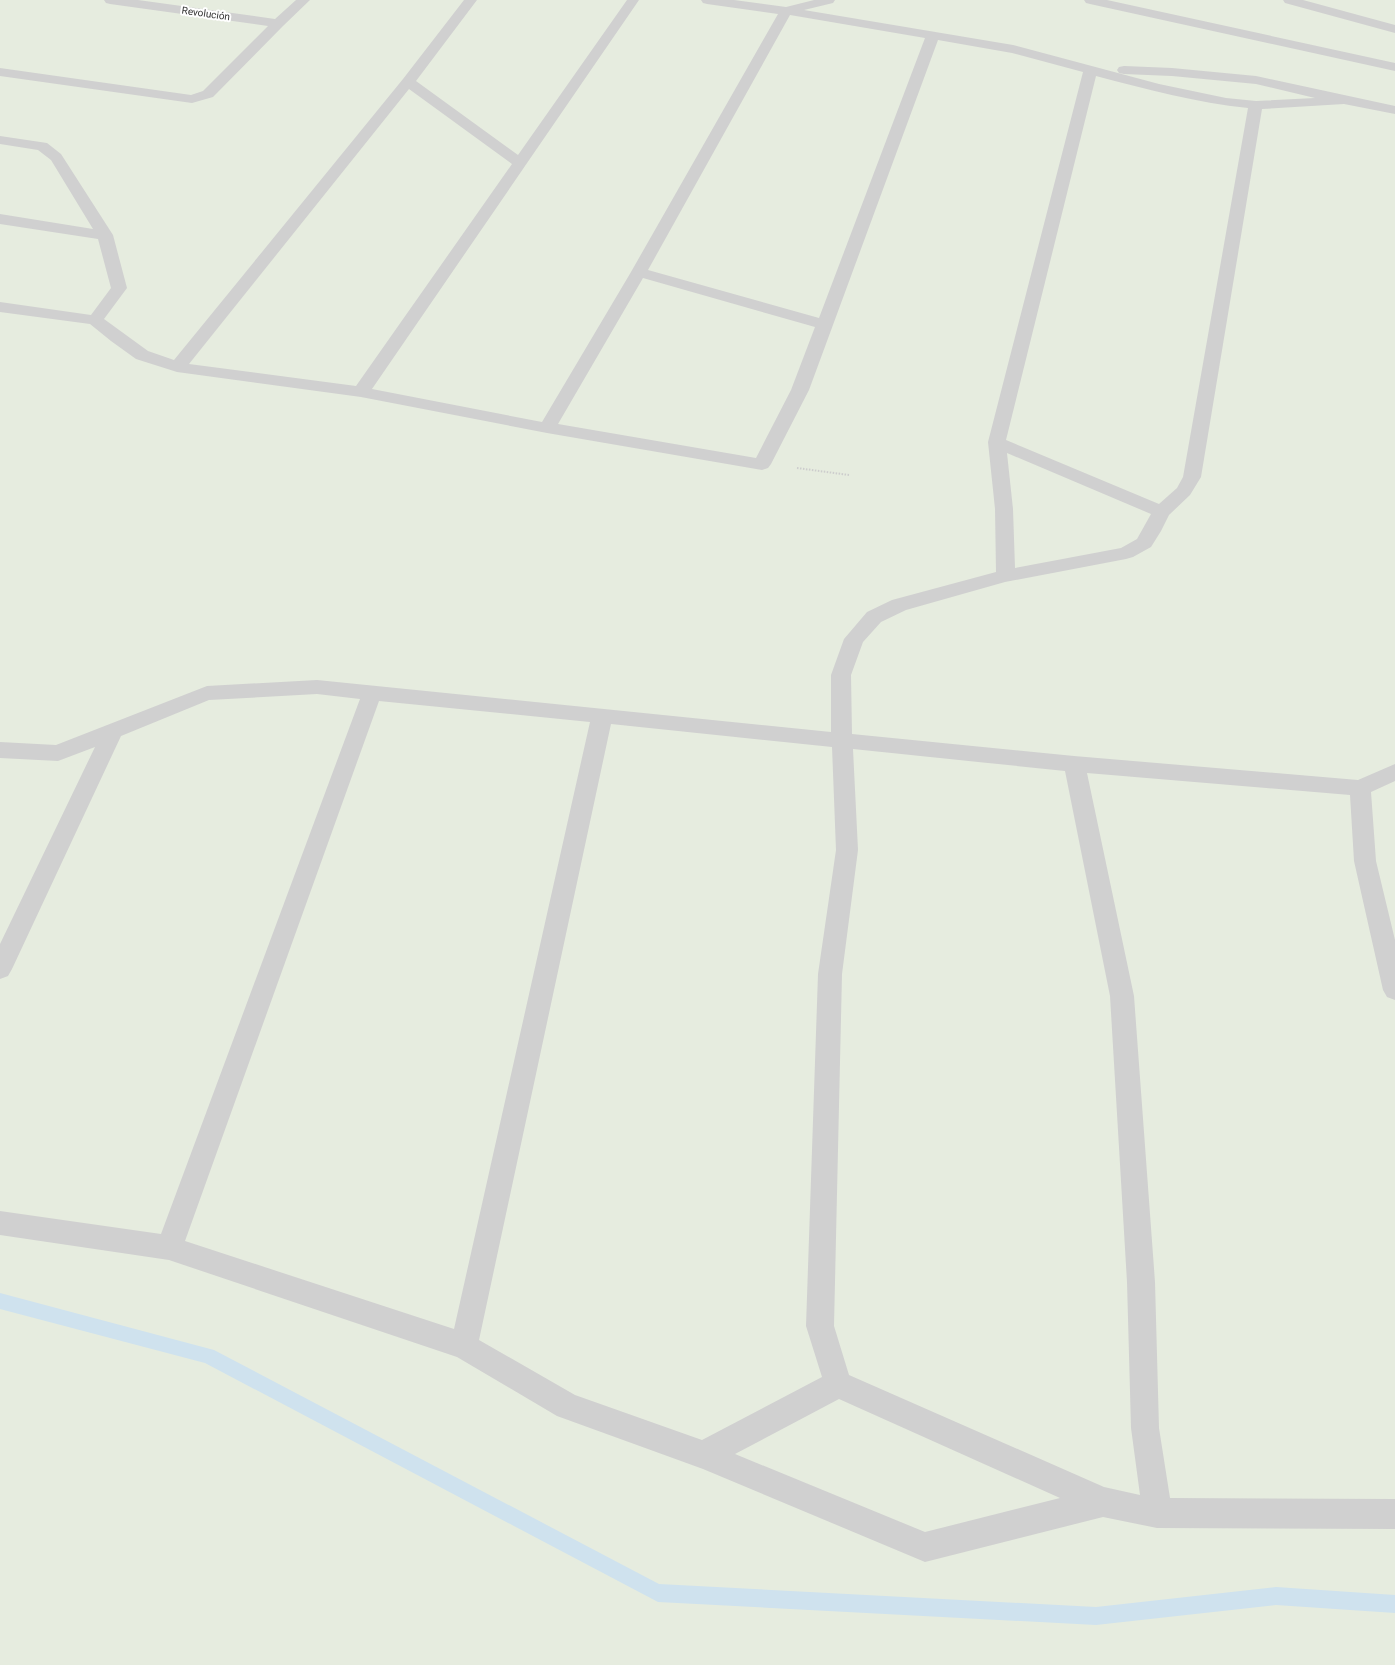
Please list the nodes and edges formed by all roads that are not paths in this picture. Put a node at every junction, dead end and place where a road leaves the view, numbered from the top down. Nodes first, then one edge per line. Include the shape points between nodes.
1 (110, 0) edge
2 (304, 0) edge
3 (471, 0) edge
4 (633, 0) edge
5 (707, 0) edge
6 (829, 0) edge
7 (1090, 0) edge
8 (1289, 0) edge
9 (786, 11) junction
10 (278, 24) junction
11 (1395, 29) edge
12 (933, 35) junction
13 (1395, 67) edge
14 (1091, 69) junction
15 (0, 72) edge
16 (408, 82) junction
17 (1344, 100) junction
18 (1256, 106) junction
19 (1393, 108) edge
20 (0, 140) edge
21 (520, 163) junction
22 (0, 219) edge
23 (105, 235) junction
24 (639, 272) junction
25 (0, 307) edge
26 (95, 320) junction
27 (825, 326) junction
28 (177, 367) junction
29 (361, 392) junction
30 (547, 428) junction
31 (997, 442) junction
32 (1161, 512) junction
33 (1005, 576) junction
34 (372, 693) junction
35 (602, 716) junction
36 (113, 730) junction
37 (842, 741) junction
38 (0, 750) edge
39 (1074, 764) junction
40 (1395, 772) edge
41 (1360, 788) junction
42 (0, 969) edge
43 (1395, 990) edge
44 (0, 1223) edge
45 (169, 1248) junction
46 (464, 1346) junction
47 (838, 1384) junction
48 (703, 1455) junction
49 (1103, 1502) junction
50 (1157, 1513) junction
51 (1395, 1514) edge

1 - 10 street, Revolución
2 - 10 street
3 - 16 street
4 - 21 street
5 - 9 street
6 - 9 street
7 - 13 street
8 - 11 street
9 - 12 street
9 - 24 street
10 - 15 street via 208,94 192,99
12 - 14 street via 1013,49
12 - 27 street
14 - 17 street via 1172,72 1256,80
14 - 18 street via 1194,97
14 - 31 street
16 - 21 street
16 - 28 street
17 - 18 street
17 - 19 street
18 - 32 street via 1192,477 1184,491
20 - 23 street via 42,146 50,151
21 - 29 street
22 - 23 street
23 - 26 street via 119,288
24 - 27 street
24 - 30 street
25 - 26 street
26 - 28 street via 142,355
27 - 30 street via 800,390 762,464
28 - 29 street
29 - 30 street
31 - 32 street
31 - 33 street via 1005,507
32 - 33 street via 1144,543 1126,553
33 - 37 street via 899,605 874,617 854,639 841,675
34 - 35 street
34 - 36 street via 316,687 207,693
34 - 45 street
35 - 37 street
35 - 46 street
36 - 38 street via 58,753
36 - 42 street
37 - 39 street
37 - 47 street via 847,850 830,974 820,1326
39 - 41 street
39 - 50 street via 1122,996 1141,1282 1145,1428
40 - 41 street
41 - 43 street via 1365,861
44 - 45 street
45 - 46 street
46 - 48 street via 567,1406
47 - 48 street
47 - 49 street
48 - 49 street via 925,1547
49 - 50 street
50 - 51 street

